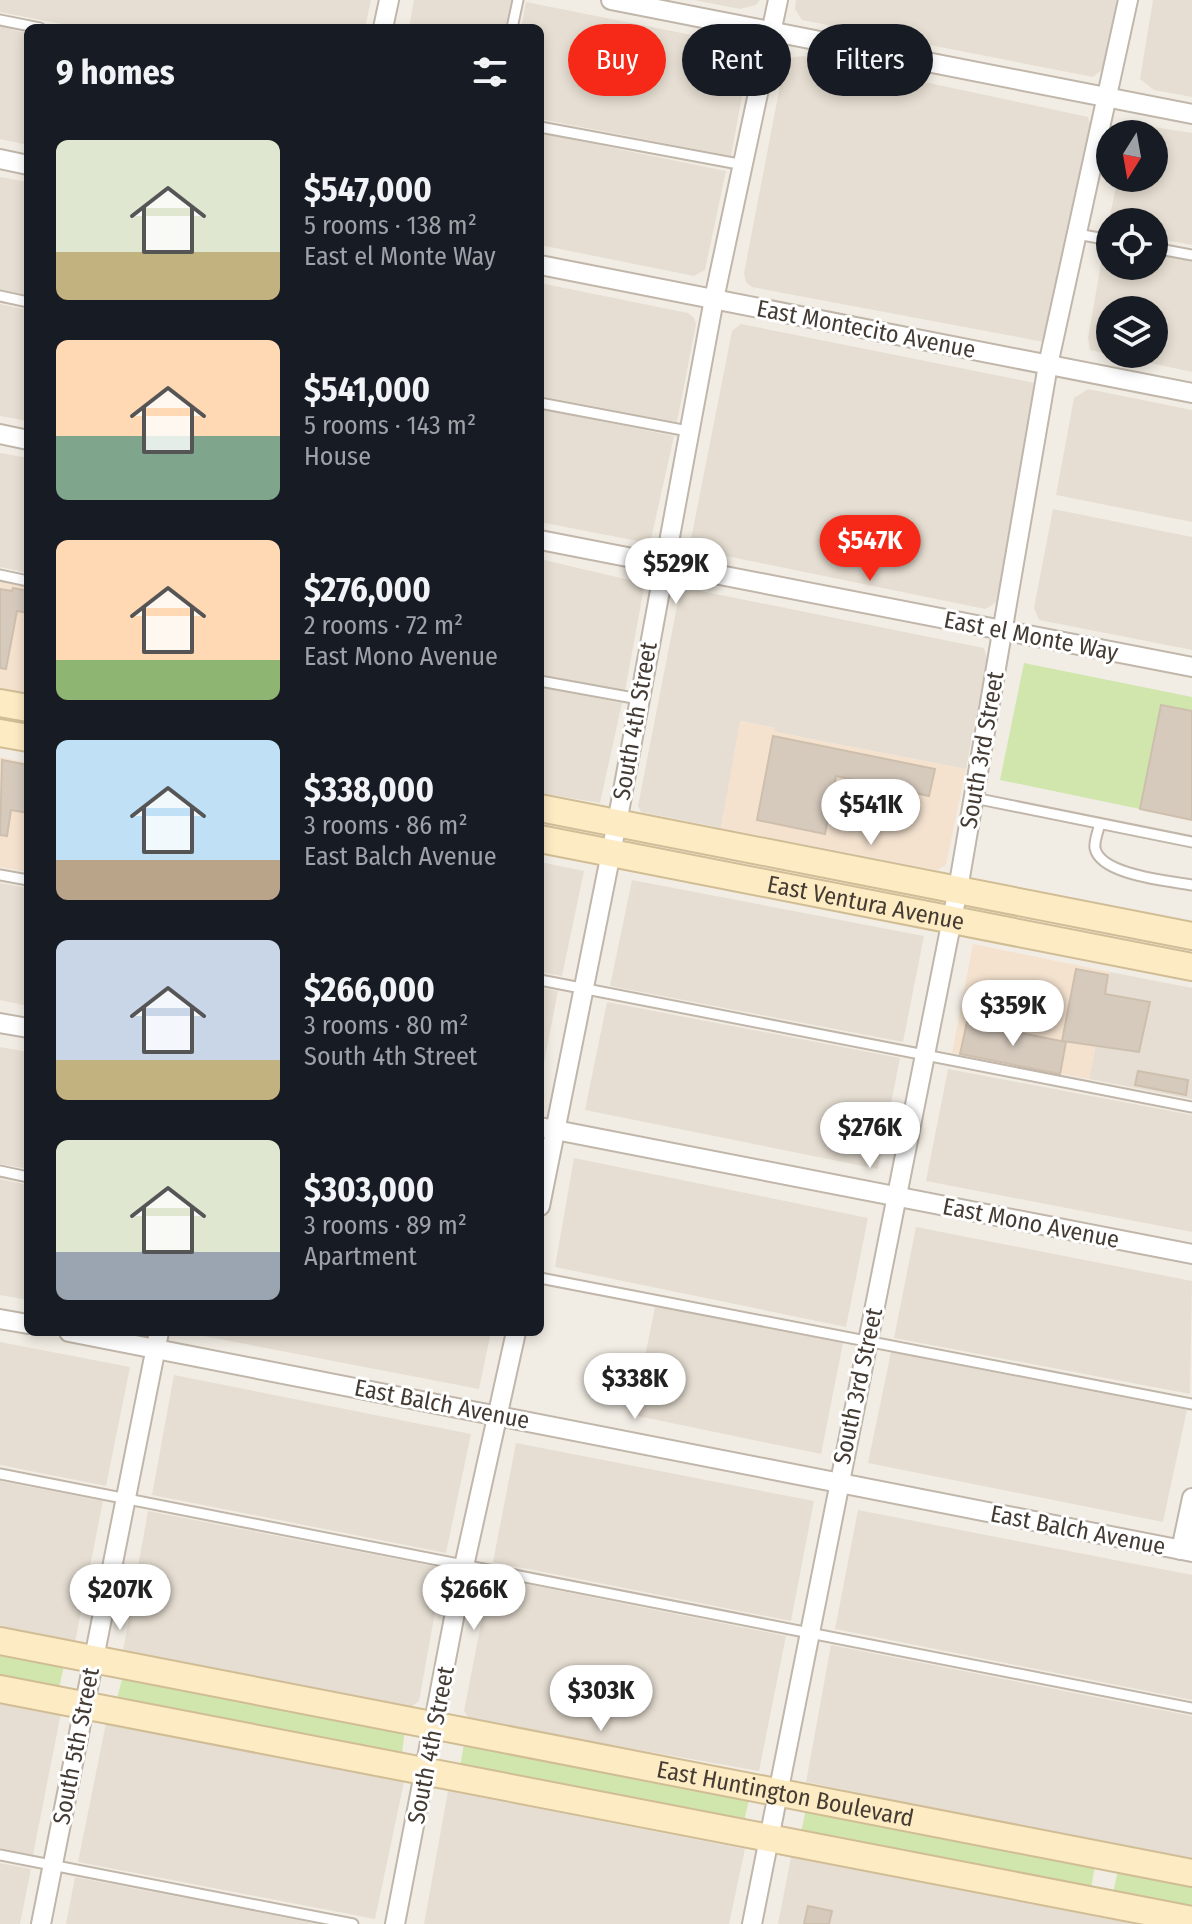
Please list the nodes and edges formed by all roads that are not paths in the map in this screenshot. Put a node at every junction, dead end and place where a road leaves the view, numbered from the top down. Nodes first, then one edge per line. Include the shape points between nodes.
1 (389, 0) edge
2 (518, 0) edge
3 (611, 0) edge
4 (778, 0) edge
5 (1128, 0) edge
6 (0, 20) edge
7 (384, 24) edge
8 (513, 24) edge
9 (732, 24) edge
10 (774, 24) edge
11 (24, 25) edge
12 (791, 36) edge
13 (759, 96) edge
14 (1107, 97) junction
15 (1192, 114) edge
16 (544, 128) edge
17 (0, 159) edge
18 (24, 164) edge
19 (744, 165) junction
20 (1077, 234) junction
21 (1096, 237) edge
22 (1168, 251) edge
23 (1192, 255) edge
24 (544, 266) edge
25 (0, 296) edge
26 (714, 299) junction
27 (24, 301) edge
28 (1048, 365) junction
29 (1192, 393) edge
30 (544, 404) edge
31 (688, 431) junction
32 (0, 434) edge
33 (24, 439) edge
34 (544, 541) edge
35 (663, 564) junction
36 (0, 575) edge
37 (24, 580) edge
38 (1003, 630) junction
39 (1192, 667) edge
40 (544, 682) edge
41 (639, 699) junction
42 (0, 703) edge
43 (24, 707) edge
44 (0, 733) edge
45 (24, 737) edge
46 (974, 798) junction
47 (544, 809) edge
48 (617, 823) junction
49 (1100, 824) junction
50 (544, 840) edge
51 (1192, 842) edge
52 (611, 852) junction
53 (0, 875) edge
54 (24, 879) edge
55 (1192, 885) edge
56 (958, 889) junction
57 (953, 919) junction
58 (1192, 936) edge
59 (1192, 967) edge
60 (544, 981) edge
61 (583, 989) junction
62 (0, 1023) edge
63 (24, 1027) edge
64 (925, 1055) junction
65 (1192, 1107) edge
66 (547, 1129) edge
67 (544, 1162) edge
68 (0, 1171) edge
69 (24, 1176) edge
70 (896, 1196) junction
71 (1192, 1254) edge
72 (544, 1279) edge
73 (0, 1319) edge
74 (24, 1323) edge
75 (114, 1336) edge
76 (515, 1336) edge
77 (158, 1340) edge
78 (867, 1342) junction
79 (1192, 1404) edge
80 (499, 1415) junction
81 (0, 1474) edge
82 (838, 1482) junction
83 (126, 1498) junction
84 (1192, 1498) edge
85 (1187, 1551) edge
86 (464, 1566) junction
87 (809, 1633) junction
88 (0, 1641) edge
89 (93, 1659) junction
90 (0, 1689) edge
91 (84, 1705) junction
92 (1192, 1708) edge
93 (435, 1726) junction
94 (426, 1771) junction
95 (777, 1792) junction
96 (769, 1837) junction
97 (0, 1855) edge
98 (1109, 1857) junction
99 (52, 1865) junction
100 (1192, 1873) edge
101 (1099, 1902) junction
102 (1192, 1920) edge
103 (41, 1924) edge
104 (353, 1924) edge
105 (395, 1924) edge
106 (752, 1924) edge

1 - 7 street
2 - 8 lane
3 - 9 street
4 - 10 street, South 4th Street
5 - 14 street, South 3rd Street
6 - 11 lane
12 - 14 street
13 - 19 street, South 4th Street
14 - 15 street
14 - 20 street, South 3rd Street
16 - 19 lane
17 - 18 street
19 - 26 street, South 4th Street
20 - 21 lane
20 - 28 street, South 3rd Street
22 - 23 lane
24 - 26 street, East Montecito Avenue
25 - 27 lane
26 - 28 street, East Montecito Avenue
26 - 31 street, South 4th Street
28 - 29 street, East Montecito Avenue
28 - 38 street, South 3rd Street
30 - 31 lane
31 - 35 street, South 4th Street
32 - 33 street
34 - 35 street, East el Monte Way
35 - 38 street, East el Monte Way
35 - 41 street, South 4th Street
36 - 37 lane
38 - 39 street, East el Monte Way
38 - 46 street, South 3rd Street
40 - 41 lane
41 - 48 street, South 4th Street
42 - 43 street
44 - 45 street
46 - 49 lane
46 - 56 street, South 3rd Street
47 - 48 street, East Ventura Avenue
48 - 52 street, South 4th Street
48 - 56 street, East Ventura Avenue
49 - 51 lane
49 - 55 lane via 1095,847 1101,861 1117,870
50 - 52 street, East Ventura Avenue
52 - 57 street, East Ventura Avenue
52 - 61 street, South 4th Street
53 - 54 lane
56 - 57 street, South 3rd Street
56 - 58 street, East Ventura Avenue
57 - 59 street, East Ventura Avenue
57 - 64 street, South 3rd Street
60 - 61 lane
61 - 64 lane
61 - 66 street, South 4th Street
62 - 63 street
64 - 65 lane
64 - 70 street, South 3rd Street
66 - 67 street, South 4th Street
66 - 70 street, East Mono Avenue
68 - 69 lane
70 - 71 street, East Mono Avenue
70 - 78 street, South 3rd Street
72 - 78 lane
73 - 74 street
75 - 77 street, East Balch Avenue
76 - 80 street, South 4th Street
77 - 80 street, East Balch Avenue
77 - 83 street, South 5th Street
78 - 79 lane
78 - 82 street, South 3rd Street
80 - 82 street, East Balch Avenue
80 - 86 street, South 4th Street
81 - 83 lane
82 - 85 street, East Balch Avenue
82 - 87 street, South 3rd Street
83 - 86 lane
83 - 89 street, South 5th Street
84 - 85 street
86 - 87 lane
86 - 93 street, South 4th Street
87 - 92 lane
87 - 95 street, South 3rd Street
88 - 89 street, East Huntington Boulevard
89 - 91 street, South 5th Street
89 - 93 street, East Huntington Boulevard
90 - 91 street, East Huntington Boulevard
91 - 94 street, East Huntington Boulevard
91 - 99 street, South 5th Street
93 - 94 street, South 4th Street
93 - 95 street, East Huntington Boulevard
94 - 96 street, East Huntington Boulevard
94 - 105 street, South 4th Street
95 - 96 street, South 3rd Street
95 - 98 street, East Huntington Boulevard
96 - 101 street, East Huntington Boulevard
96 - 106 street, South 3rd Street
97 - 99 lane
98 - 100 street, East Huntington Boulevard
98 - 101 street
99 - 103 street, South 5th Street
99 - 104 lane
101 - 102 street, East Huntington Boulevard

